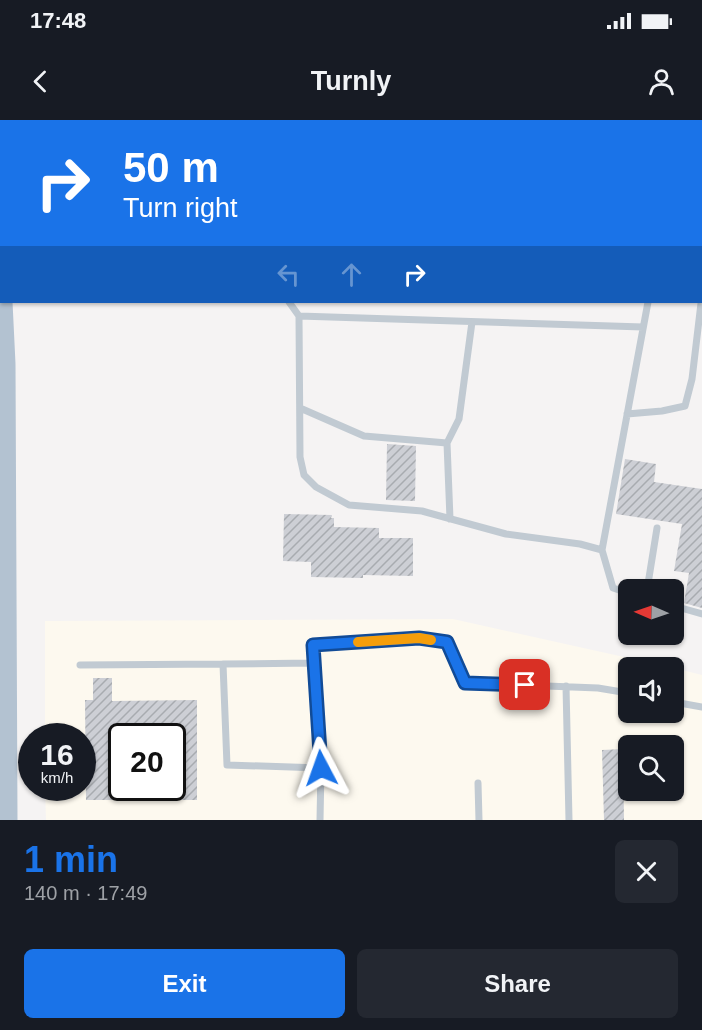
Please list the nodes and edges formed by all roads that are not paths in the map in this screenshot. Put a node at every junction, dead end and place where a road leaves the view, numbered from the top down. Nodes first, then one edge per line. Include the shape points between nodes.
1 (2, 303) edge
2 (290, 303) edge
3 (648, 303) edge
4 (700, 303) edge
5 (299, 316) junction
6 (472, 322) junction
7 (643, 327) junction
8 (300, 408) junction
9 (627, 414) junction
10 (447, 443) junction
11 (450, 519) junction
12 (657, 528) dead end
13 (602, 549) junction
14 (649, 579) edge
15 (618, 590) edge
16 (684, 609) edge
17 (702, 614) edge
18 (314, 663) junction
19 (223, 664) junction
20 (80, 665) dead end
21 (566, 686) junction
22 (618, 691) edge
23 (684, 704) edge
24 (702, 707) edge
25 (321, 768) junction
26 (478, 783) dead end
27 (7, 820) edge
28 (320, 820) edge
29 (480, 820) edge
30 (569, 820) edge

1 - 27 main road
2 - 5 lane
3 - 7 lane
4 - 9 lane via 685,406
5 - 6 lane
5 - 8 lane
6 - 7 lane
6 - 10 lane via 459,419
7 - 9 lane
8 - 10 lane via 364,436
8 - 11 lane via 300,457 304,475 316,486 349,505 422,511
9 - 13 lane
10 - 11 lane
11 - 13 lane via 506,534
12 - 14 lane
13 - 15 lane via 613,588
16 - 17 lane
18 - 19 lane
18 - 21 lane via 313,645 419,638 447,642 465,683
18 - 25 lane
19 - 20 lane
19 - 25 lane via 227,765
21 - 22 lane
21 - 30 lane
23 - 24 lane
25 - 28 lane
26 - 29 lane

